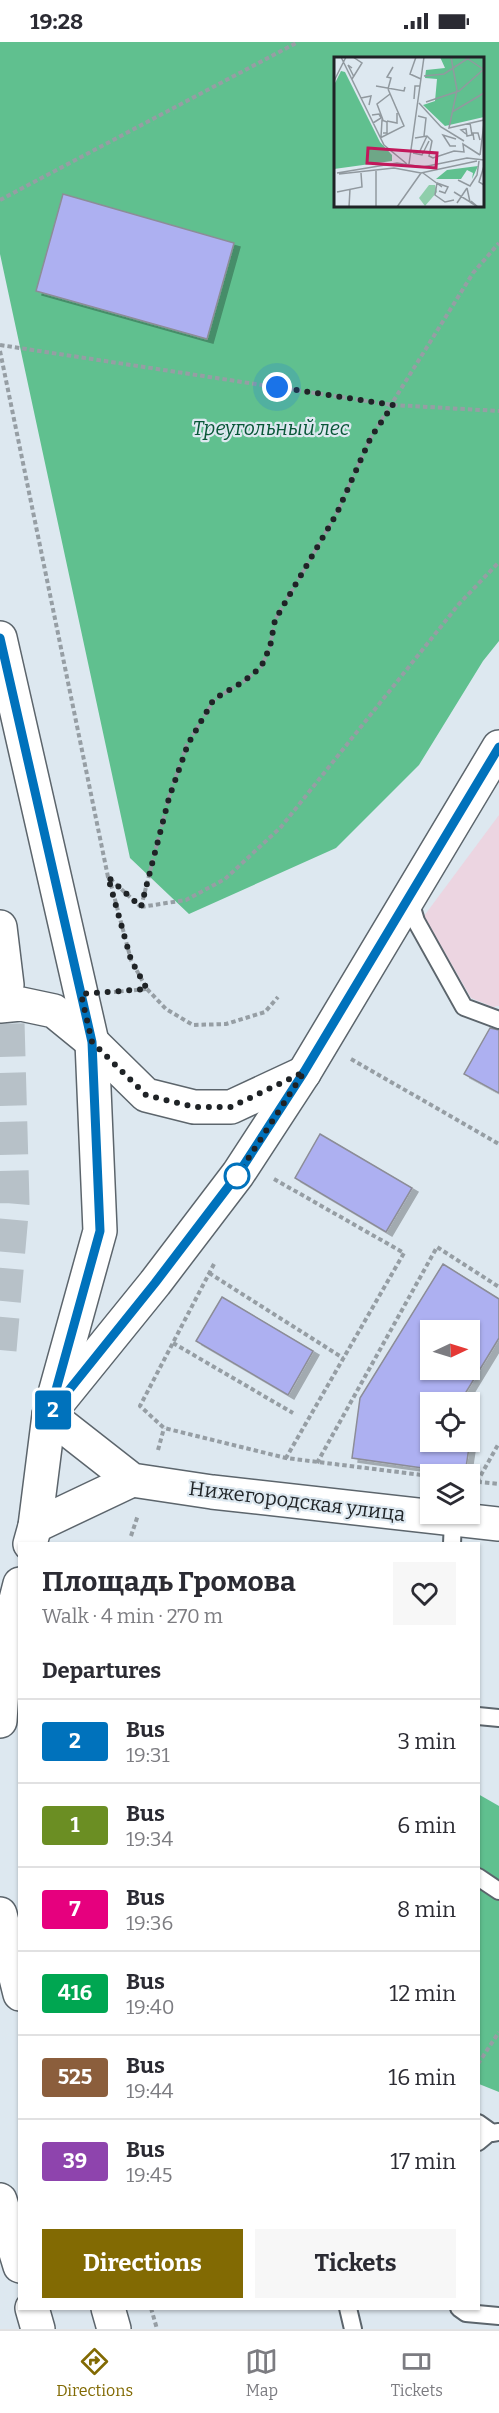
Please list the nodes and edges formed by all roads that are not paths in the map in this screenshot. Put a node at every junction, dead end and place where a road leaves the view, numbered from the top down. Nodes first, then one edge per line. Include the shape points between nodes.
1 (0, 638) edge
2 (499, 747) edge
3 (409, 897) junction
4 (0, 927) edge
5 (4, 995) edge
6 (499, 1020) edge
7 (92, 1042) junction
8 (304, 1072) junction
9 (49, 1415) junction
10 (132, 1480) junction
11 (499, 1524) edge
12 (453, 1531) edge
13 (32, 1535) edge
14 (18, 1592) edge
15 (480, 1716) edge
16 (499, 1718) edge
17 (0, 1721) edge
18 (480, 1878) edge
19 (499, 1891) edge
20 (0, 1914) edge
21 (18, 1987) edge
22 (0, 2200) edge
23 (18, 2259) edge
24 (33, 2310) edge
25 (109, 2310) edge
26 (348, 2310) edge
27 (462, 2310) edge
28 (499, 2316) edge
29 (38, 2329) edge
30 (114, 2329) edge
31 (353, 2329) edge

1 - 7 main road
2 - 3 main road
3 - 6 lane via 416,921 464,1007
3 - 8 main road
4 - 5 main road
5 - 7 main road via 21,1004 54,1011
7 - 8 main road via 146,1095 194,1107 231,1107
7 - 9 main road via 100,1231
8 - 9 main road via 238,1174
9 - 10 main road, Нижегородская улица
9 - 13 main road
10 - 12 main road, Нижегородская улица
10 - 13 main road
11 - 12 main road, Нижегородская улица
14 - 17 main road via 6,1642
15 - 16 lane
18 - 19 lane
20 - 21 main road
22 - 23 main road
24 - 29 main road
25 - 30 main road
26 - 31 lane
27 - 28 lane

